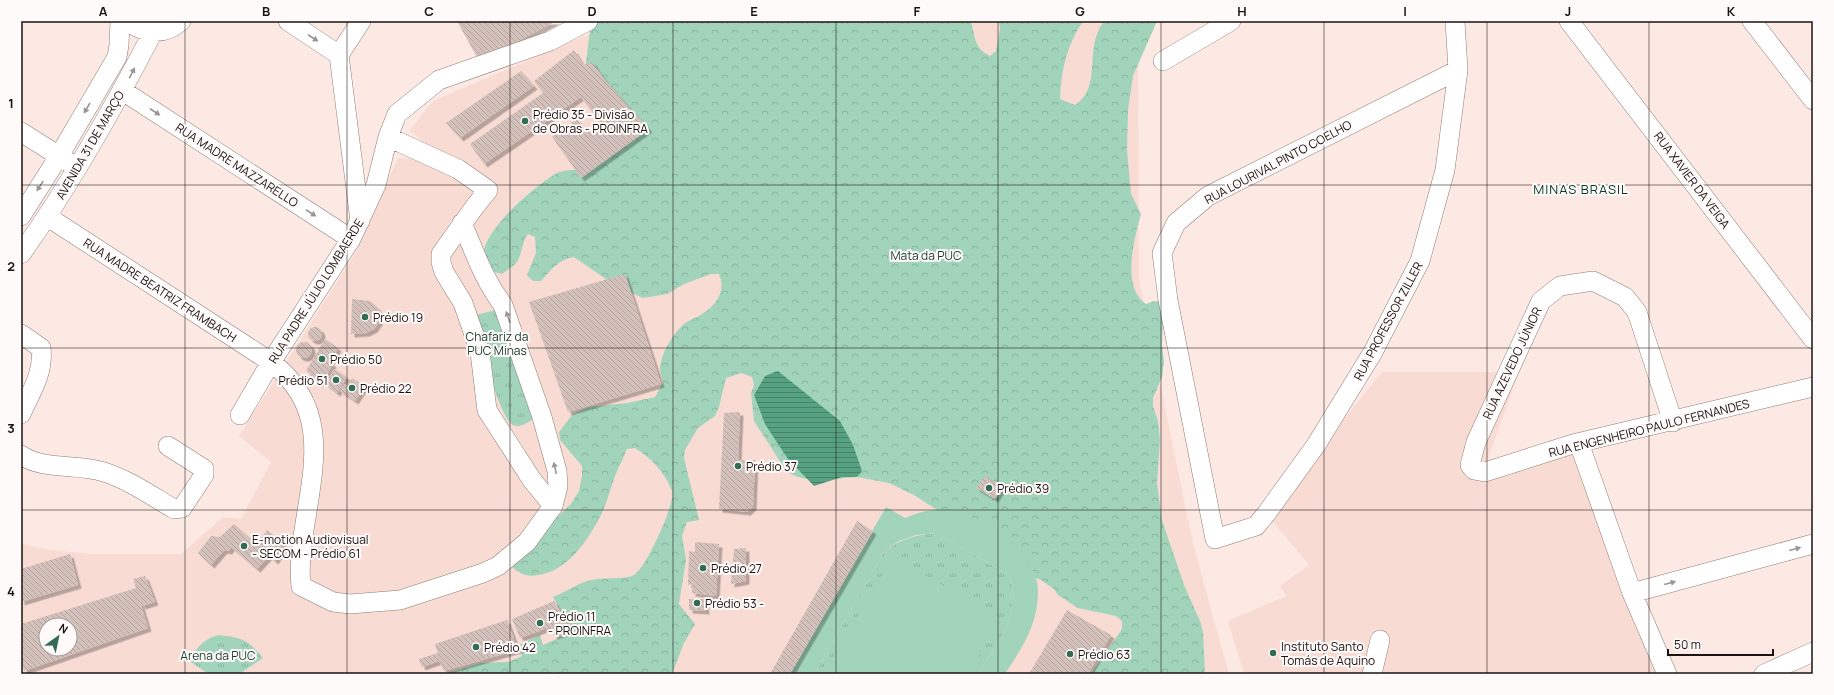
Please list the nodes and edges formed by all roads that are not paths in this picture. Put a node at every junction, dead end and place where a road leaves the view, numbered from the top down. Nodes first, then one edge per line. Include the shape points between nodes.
1 (120, 21) edge
2 (127, 21) edge
3 (181, 21) edge
4 (288, 21) edge
5 (361, 21) edge
6 (588, 21) edge
7 (1231, 21) edge
8 (1455, 21) edge
9 (1569, 21) edge
10 (1752, 21) edge
11 (153, 32) junction
12 (339, 55) junction
13 (1163, 61) dead end
14 (1458, 70) junction
15 (123, 90) junction
16 (1813, 100) edge
17 (21, 132) edge
18 (388, 137) junction
19 (59, 156) junction
20 (78, 168) junction
21 (21, 216) edge
22 (48, 217) junction
23 (360, 221) junction
24 (462, 223) junction
25 (351, 239) junction
26 (21, 254) edge
27 (21, 334) edge
28 (1813, 339) edge
29 (271, 362) junction
30 (1813, 387) edge
31 (21, 414) edge
32 (240, 415) dead end
33 (1673, 422) junction
34 (1579, 443) junction
35 (168, 446) dead end
36 (21, 455) edge
37 (1486, 472) joint
38 (552, 506) junction
39 (1215, 539) joint
40 (1813, 544) edge
41 (1632, 593) junction
42 (1380, 640) dead end
43 (1813, 652) edge
44 (1372, 674) edge
45 (1667, 674) edge
46 (1764, 674) edge

1 -> 19 street, AVENIDA 31 DE MARÇO via 120,46 117,57
2 - 11 street via 139,29
3 - 11 street via 164,31
4 -> 12 street
5 - 12 street
6 - 18 street, RUA PADRE JÚLIO LOMBAERDE via 550,40 439,80 397,114
7 - 13 street
8 - 14 street, RUA PROFESSOR ZILLER
9 - 28 street, RUA XAVIER DA VEIGA
10 - 16 street
15 -> 11 street, AVENIDA 31 DE MARÇO
12 - 23 street
14 - 39 street, RUA PROFESSOR ZILLER via 1446,170 1420,261 1374,352 1316,446 1256,526
14 - 39 street, RUA LOURIVAL PINTO COELHO via 1208,196 1176,223 1162,253 1168,300
15 - 20 street, AVENIDA 31 DE MARÇO
15 -> 25 street, RUA MADRE MAZZARELLO
17 - 19 street
18 - 23 street, RUA PADRE JÚLIO LOMBAERDE via 376,185
18 - 24 street via 458,169 488,190
19 - 20 street
19 -> 21 street, AVENIDA 31 DE MARÇO
20 - 22 street, AVENIDA 31 DE MARÇO
22 - 26 street, AVENIDA 31 DE MARÇO
22 - 29 street, RUA MADRE BEATRIZ FRAMBACH
23 - 25 street, RUA PADRE JÚLIO LOMBAERDE
38 -> 24 street, RUA MADRE BEATRIZ FRAMBACH via 558,486 542,416 503,305 479,266
24 - 38 street via 441,254 441,262 444,272 463,303 480,352 487,410
25 - 29 street, RUA PADRE JÚLIO LOMBAERDE
27 - 31 street via 41,348 42,360 41,371
29 - 32 street, RUA PADRE JÚLIO LOMBAERDE
29 - 38 street, RUA MADRE BEATRIZ FRAMBACH via 298,390 311,419 314,434 312,470 301,550 301,584 305,589 333,602 350,604 400,600 458,583 498,566 527,542
30 - 33 street, RUA ENGENHEIRO PAULO FERNANDES
33 - 34 street, RUA ENGENHEIRO PAULO FERNANDES
33 - 37 street, RUA AZEVEDO JÚNIOR via 1638,312 1625,297 1593,281 1560,286 1541,301 1476,442 1470,465 1474,470
34 - 37 street, RUA ENGENHEIRO PAULO FERNANDES
34 - 41 street
35 - 36 street via 204,469 204,475 182,508 174,509 103,471 34,462
41 -> 40 street
41 - 45 street
42 - 44 street
43 - 46 street

